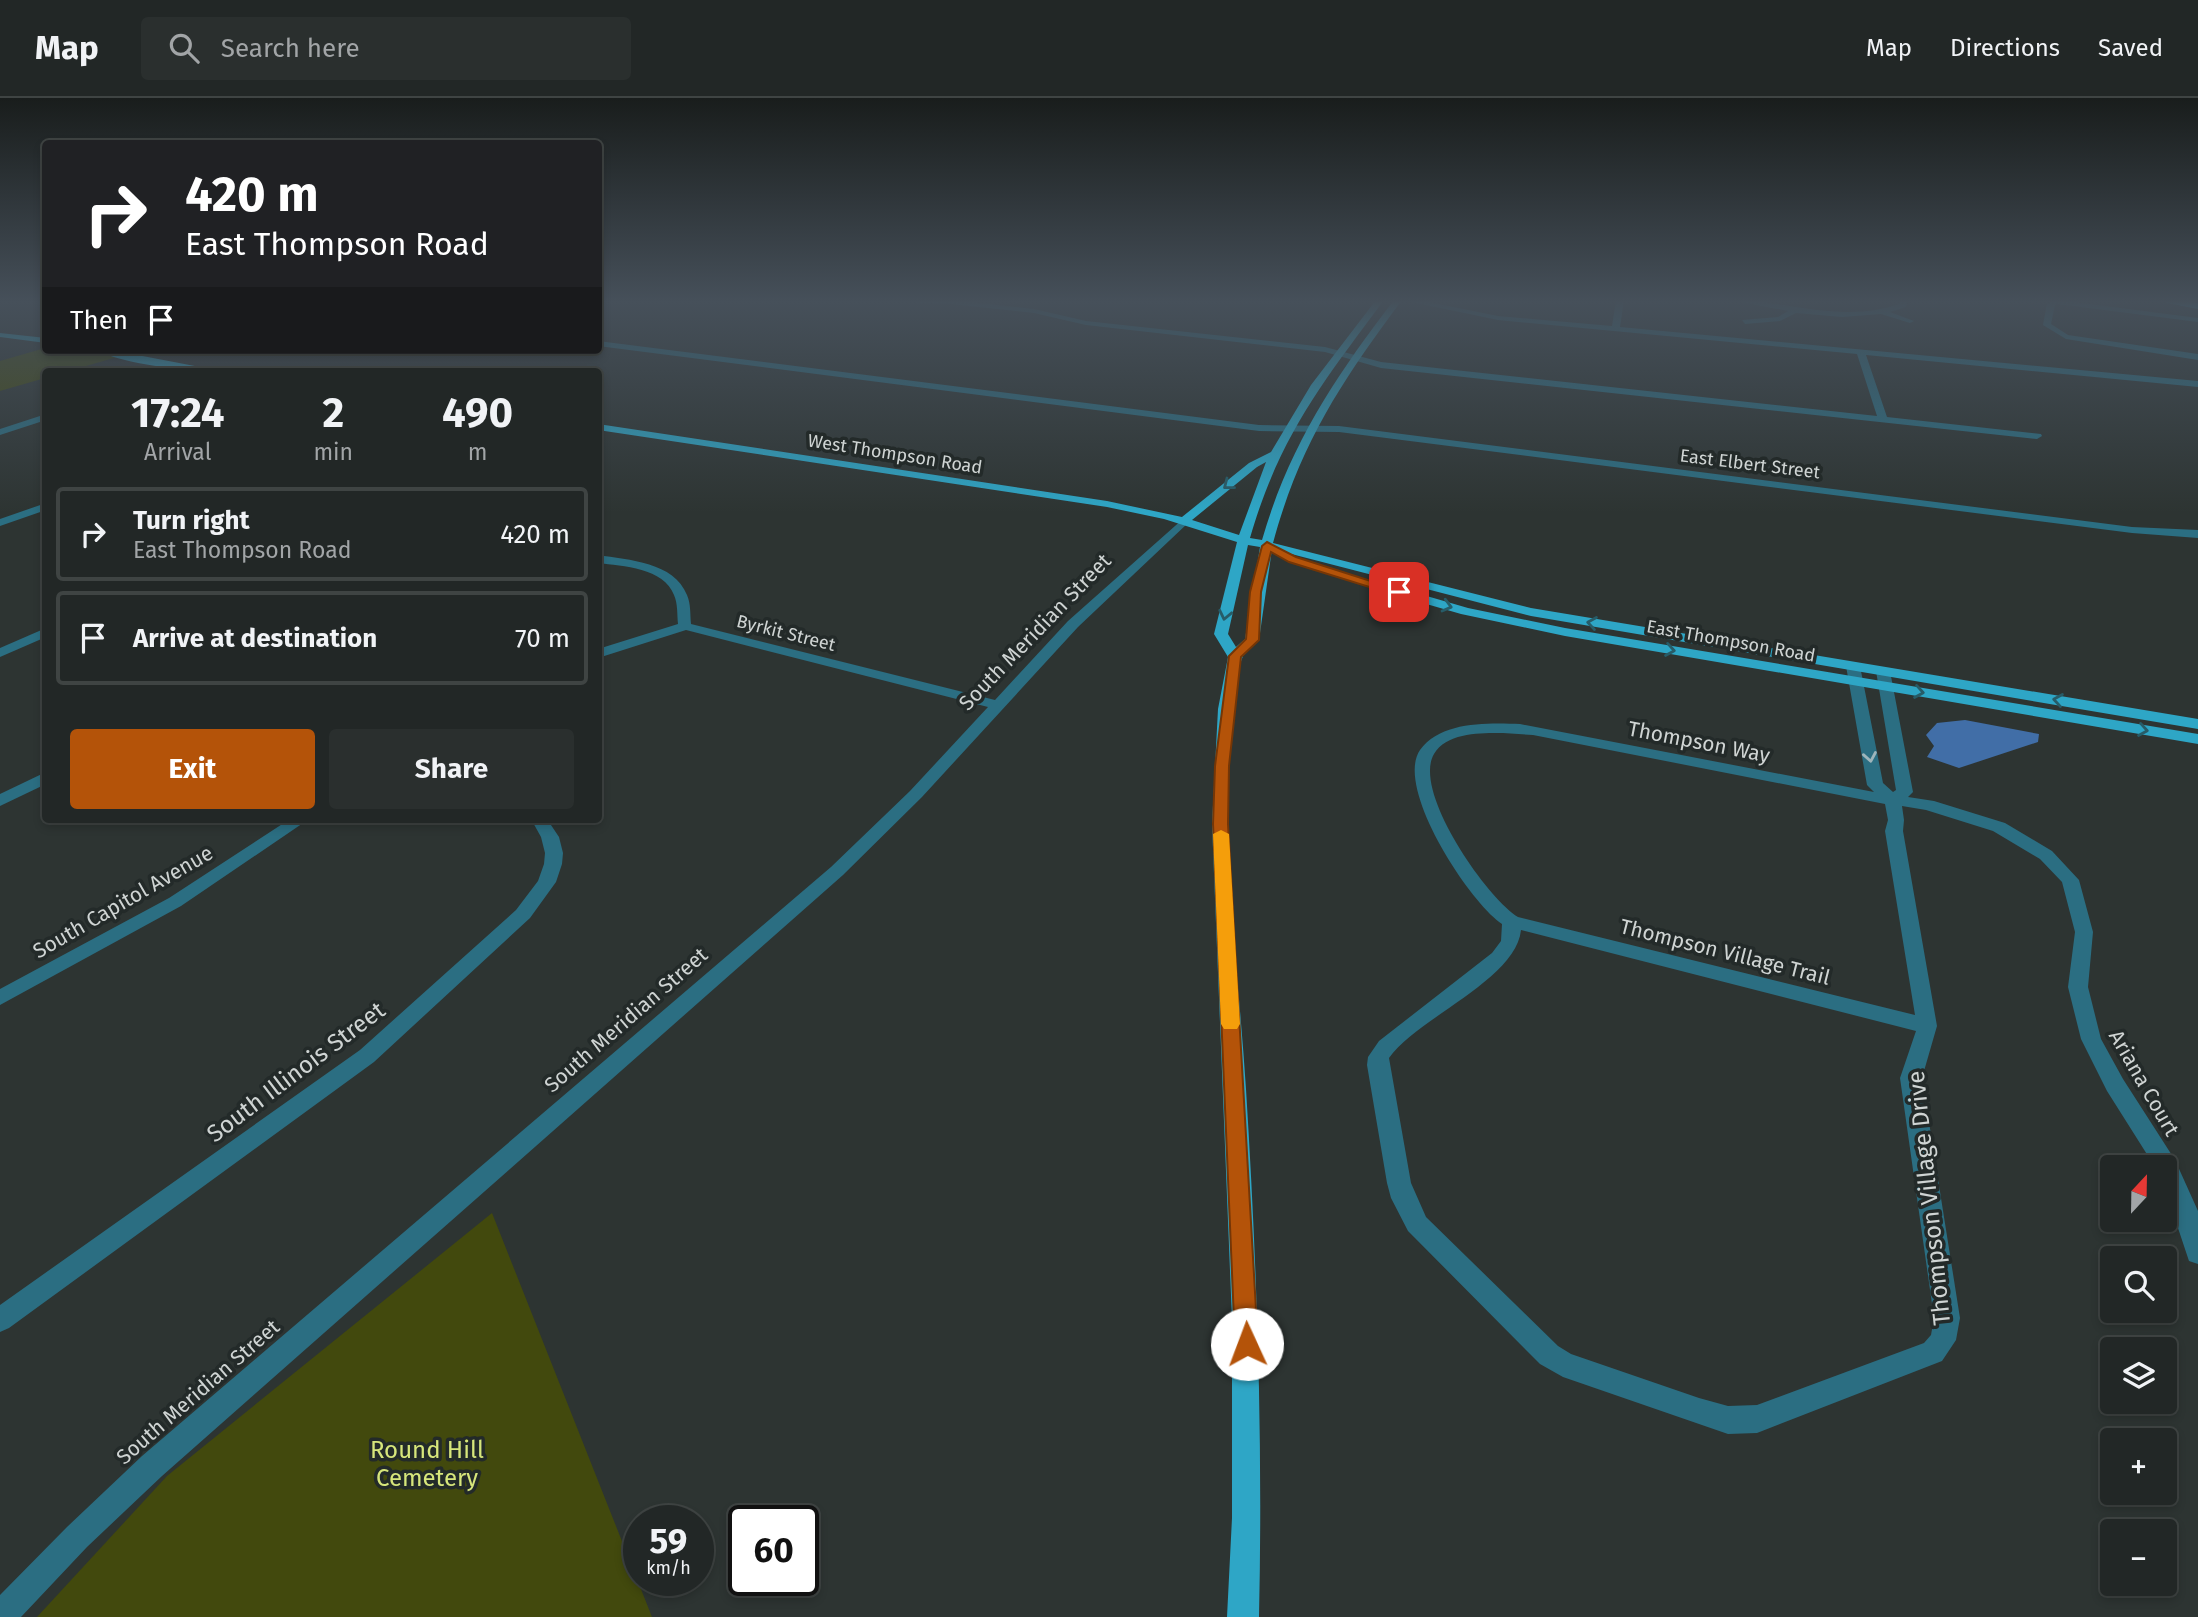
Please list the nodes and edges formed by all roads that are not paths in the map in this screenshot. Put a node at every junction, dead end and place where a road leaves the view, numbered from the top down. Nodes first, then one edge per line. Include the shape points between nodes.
1 (815, 371) edge
2 (1336, 371) edge
3 (1339, 371) edge
4 (1435, 371) edge
5 (1867, 371) edge
6 (2055, 371) edge
7 (2198, 384) edge
8 (42, 418) edge
9 (1883, 420) junction
10 (602, 428) edge
11 (1310, 428) junction
12 (1293, 429) junction
13 (0, 432) edge
14 (2037, 436) dead end
15 (1275, 454) junction
16 (42, 507) edge
17 (1184, 521) junction
18 (0, 523) edge
19 (2198, 534) edge
20 (1243, 540) junction
21 (1267, 546) junction
22 (602, 560) edge
23 (685, 626) junction
24 (42, 634) edge
25 (0, 653) edge
26 (602, 653) edge
27 (1235, 656) junction
28 (1855, 674) junction
29 (1885, 679) junction
30 (1000, 706) junction
31 (2198, 724) edge
32 (2198, 739) edge
33 (42, 779) edge
34 (1892, 799) junction
35 (0, 801) edge
36 (295, 823) edge
37 (541, 823) edge
38 (1512, 922) junction
39 (0, 998) edge
40 (1927, 1026) junction
41 (2198, 1253) edge
42 (0, 1320) edge
43 (0, 1617) edge
44 (1243, 1617) edge

1 - 12 street, East Elbert Street
2 - 12 main road
3 - 11 main road
4 - 9 street
5 - 9 street
6 - 7 street
8 - 13 street
9 - 14 street
10 - 17 main road, West Thompson Road via 1083,499
11 - 12 street, East Elbert Street
11 - 19 street, East Elbert Street via 2132,530
11 - 21 main road via 1292,467
12 - 15 main road
15 -> 17 main road, South Meridian Street via 1253,465
15 - 20 main road
16 - 18 street
17 - 20 main road, East Thompson Road
17 - 30 street, South Meridian Street via 1073,624
20 - 21 main road, East Thompson Road
20 -> 27 main road via 1221,634
21 - 27 main road via 1255,592 1252,640
21 - 28 main road, East Thompson Road via 1293,560 1498,619
22 - 23 street via 666,577 681,596
23 - 26 street
23 - 30 street, Byrkit Street
24 - 25 street
27 - 44 main road via 1220,824 1248,1383
28 - 29 main road, East Thompson Road
28 -> 34 street via 1875,785
31 -> 29 main road, East Thompson Road
29 -> 32 main road, East Thompson Road
29 - 34 street via 1905,792
30 - 43 street, South Meridian Street via 836,872 162,1457
33 - 35 street
34 - 38 street, Thompson Way via 1533,730 1465,730 1429,750 1422,768 1442,837 1492,909
34 - 40 street
34 - 41 street, Ariana Court via 1999,827 2041,851 2070,880 2083,927 2078,978 2087,1028 2109,1074 2167,1167
36 - 39 street, South Capitol Avenue via 175,902
37 - 42 street, South Illinois Street via 550,837 553,864 547,882 523,914 367,1056
38 - 40 street, Thompson Village Trail
38 - 40 street, Thompson Village Drive via 1510,941 1499,958 1379,1057 1402,1198 1417,1224 1549,1355 1563,1364 1728,1420 1757,1419 1933,1352 1943,1339 1947,1318 1911,1078 1911,1066

